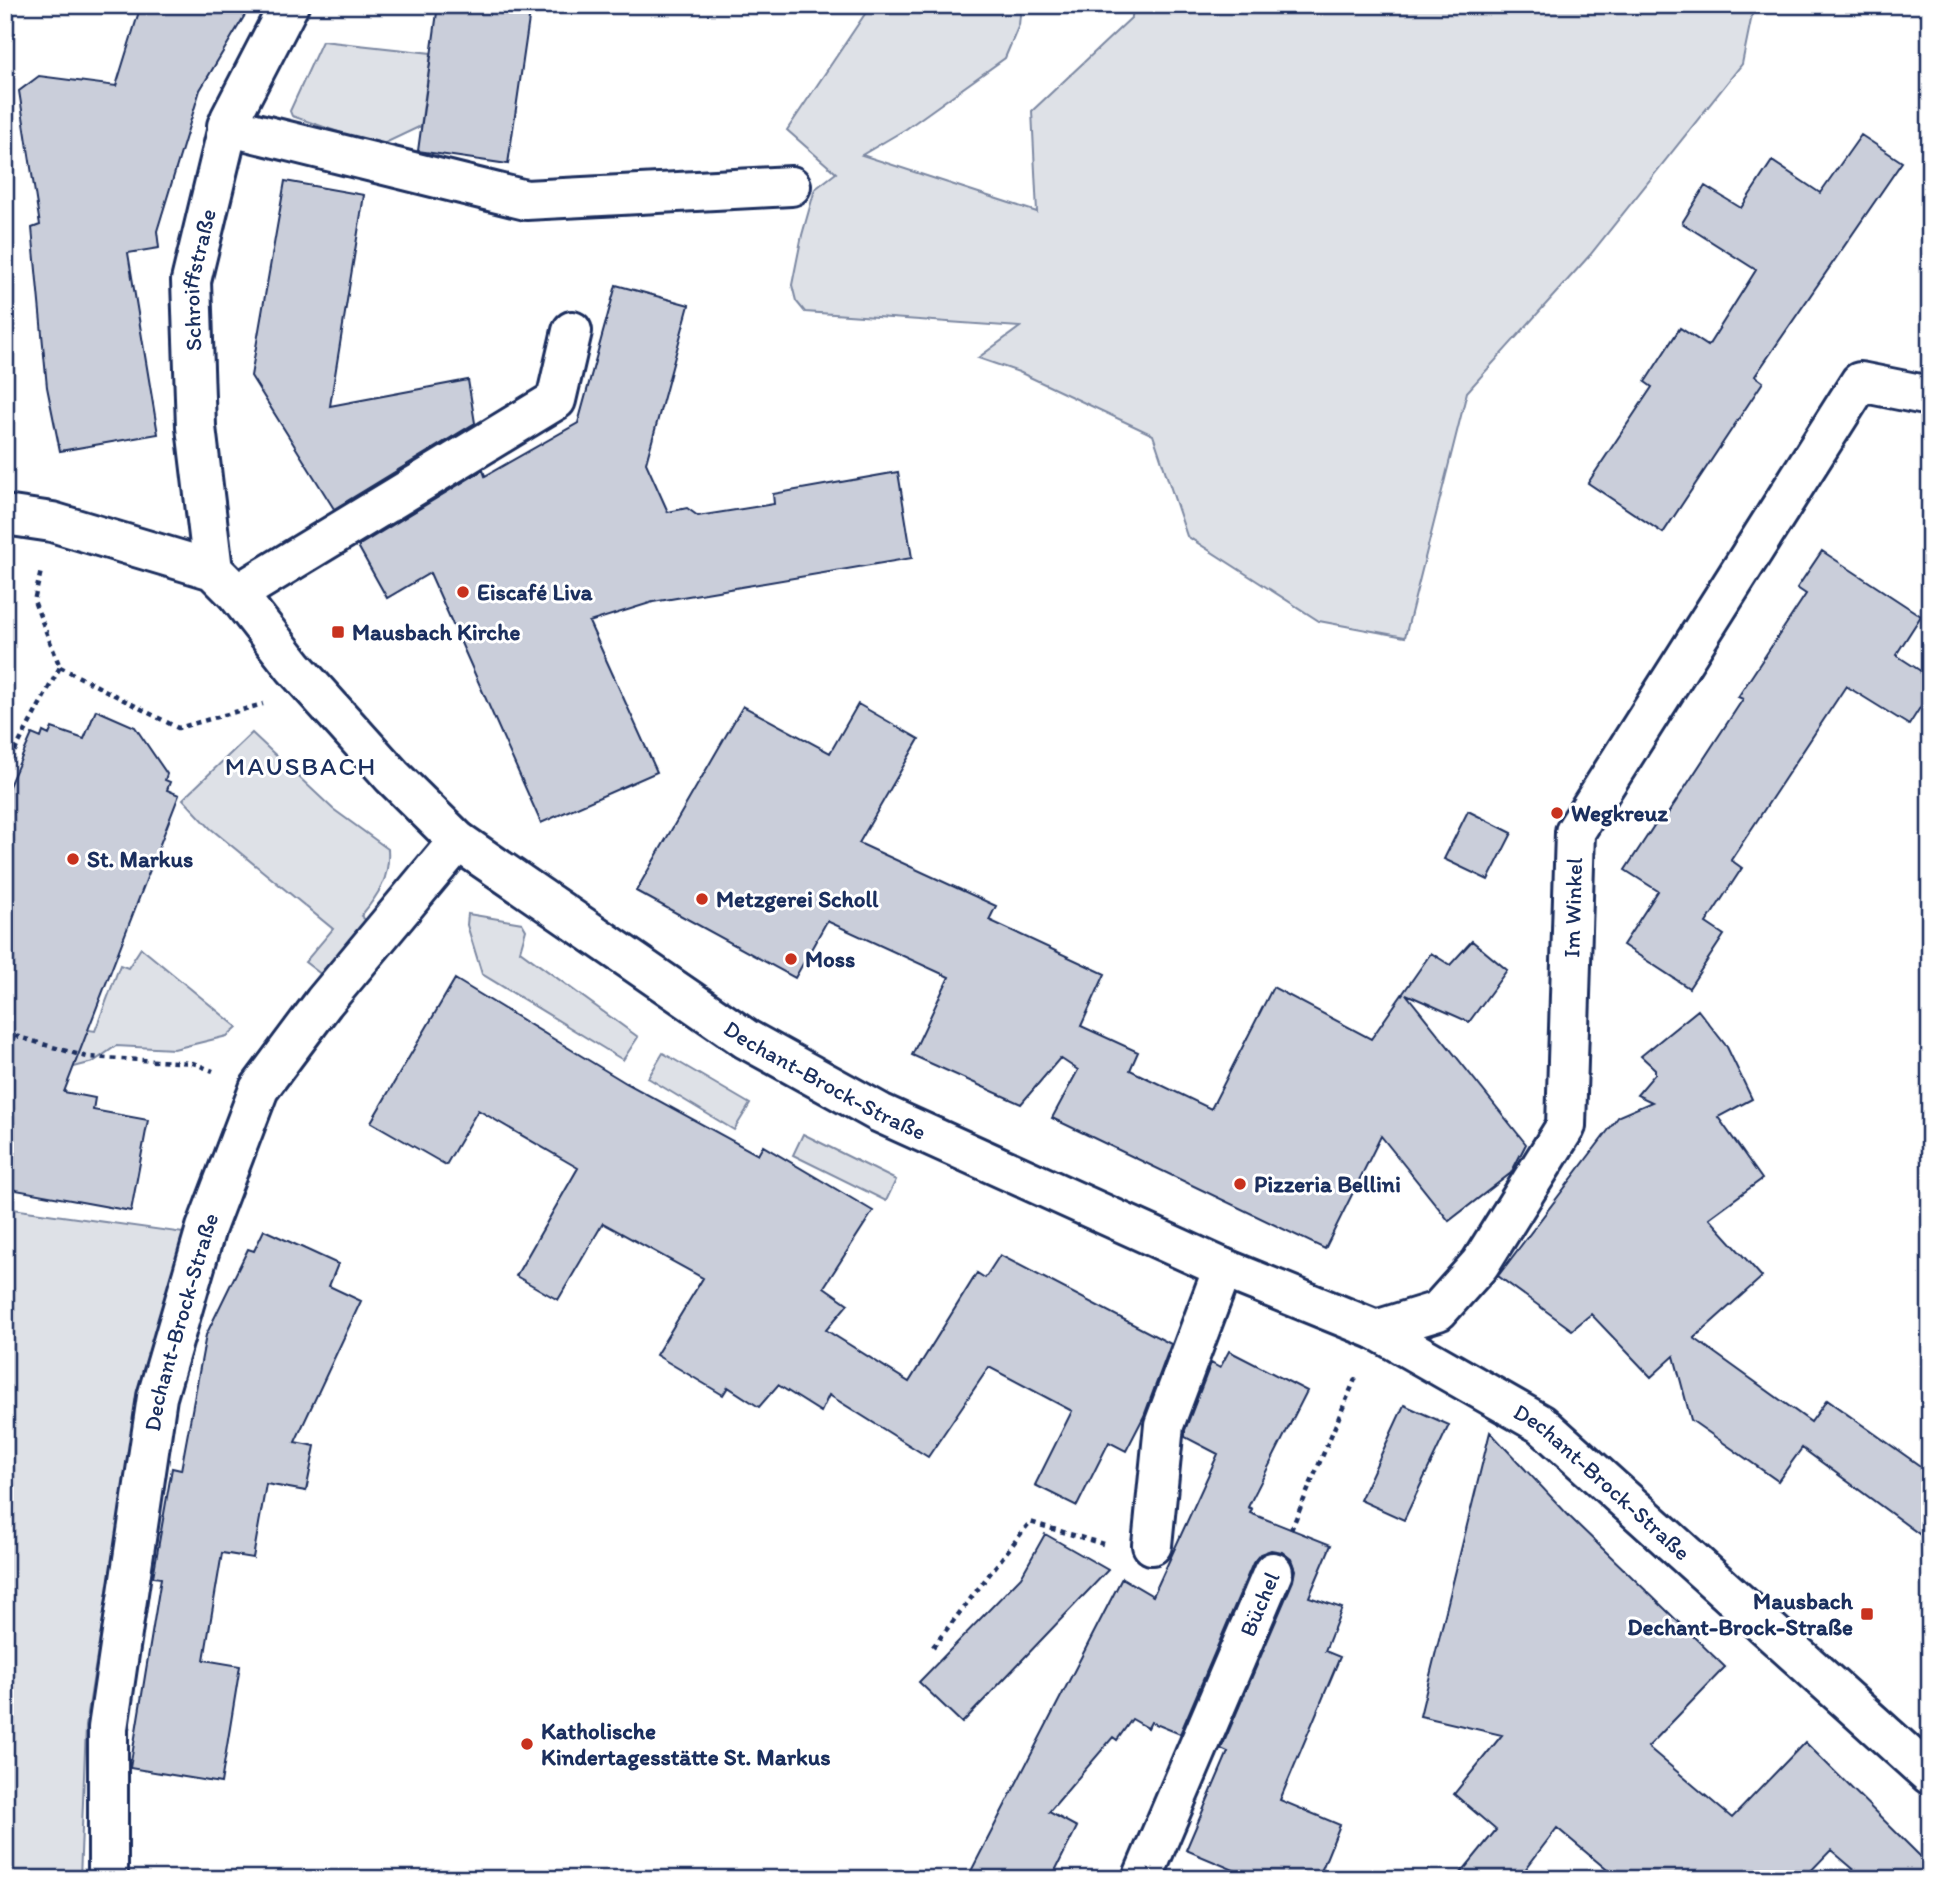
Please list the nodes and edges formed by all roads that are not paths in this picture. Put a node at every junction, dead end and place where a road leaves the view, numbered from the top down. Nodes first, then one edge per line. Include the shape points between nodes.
1 (289, 5) edge
2 (228, 126) junction
3 (791, 186) dead end
4 (572, 331) dead end
5 (1930, 396) edge
6 (5, 515) edge
7 (225, 582) junction
8 (458, 841) junction
9 (1223, 1268) junction
10 (1376, 1330) junction
11 (1152, 1545) road end
12 (1273, 1572) road end
13 (1930, 1775) edge
14 (108, 1879) edge
15 (1142, 1879) edge

1 - 2 street, Schroiffstraße
2 - 3 street via 526,200
2 - 7 street, Schroiffstraße via 191,281 196,427
4 - 7 street via 556,400
5 - 10 street, Im Winkel via 1860,382 1575,832 1566,1126 1480,1264 1438,1311
6 - 7 street via 52,522
7 - 8 street, Dechant-Brock-Straße via 340,719
8 - 9 street, Dechant-Brock-Straße via 746,1040 880,1114
8 - 14 street, Dechant-Brock-Straße via 324,1002 259,1089 206,1228 157,1398 108,1728
9 - 10 street, Dechant-Brock-Straße
9 - 11 street via 1164,1425
10 - 13 street, Dechant-Brock-Straße via 1541,1424
12 - 15 street, Büchel

